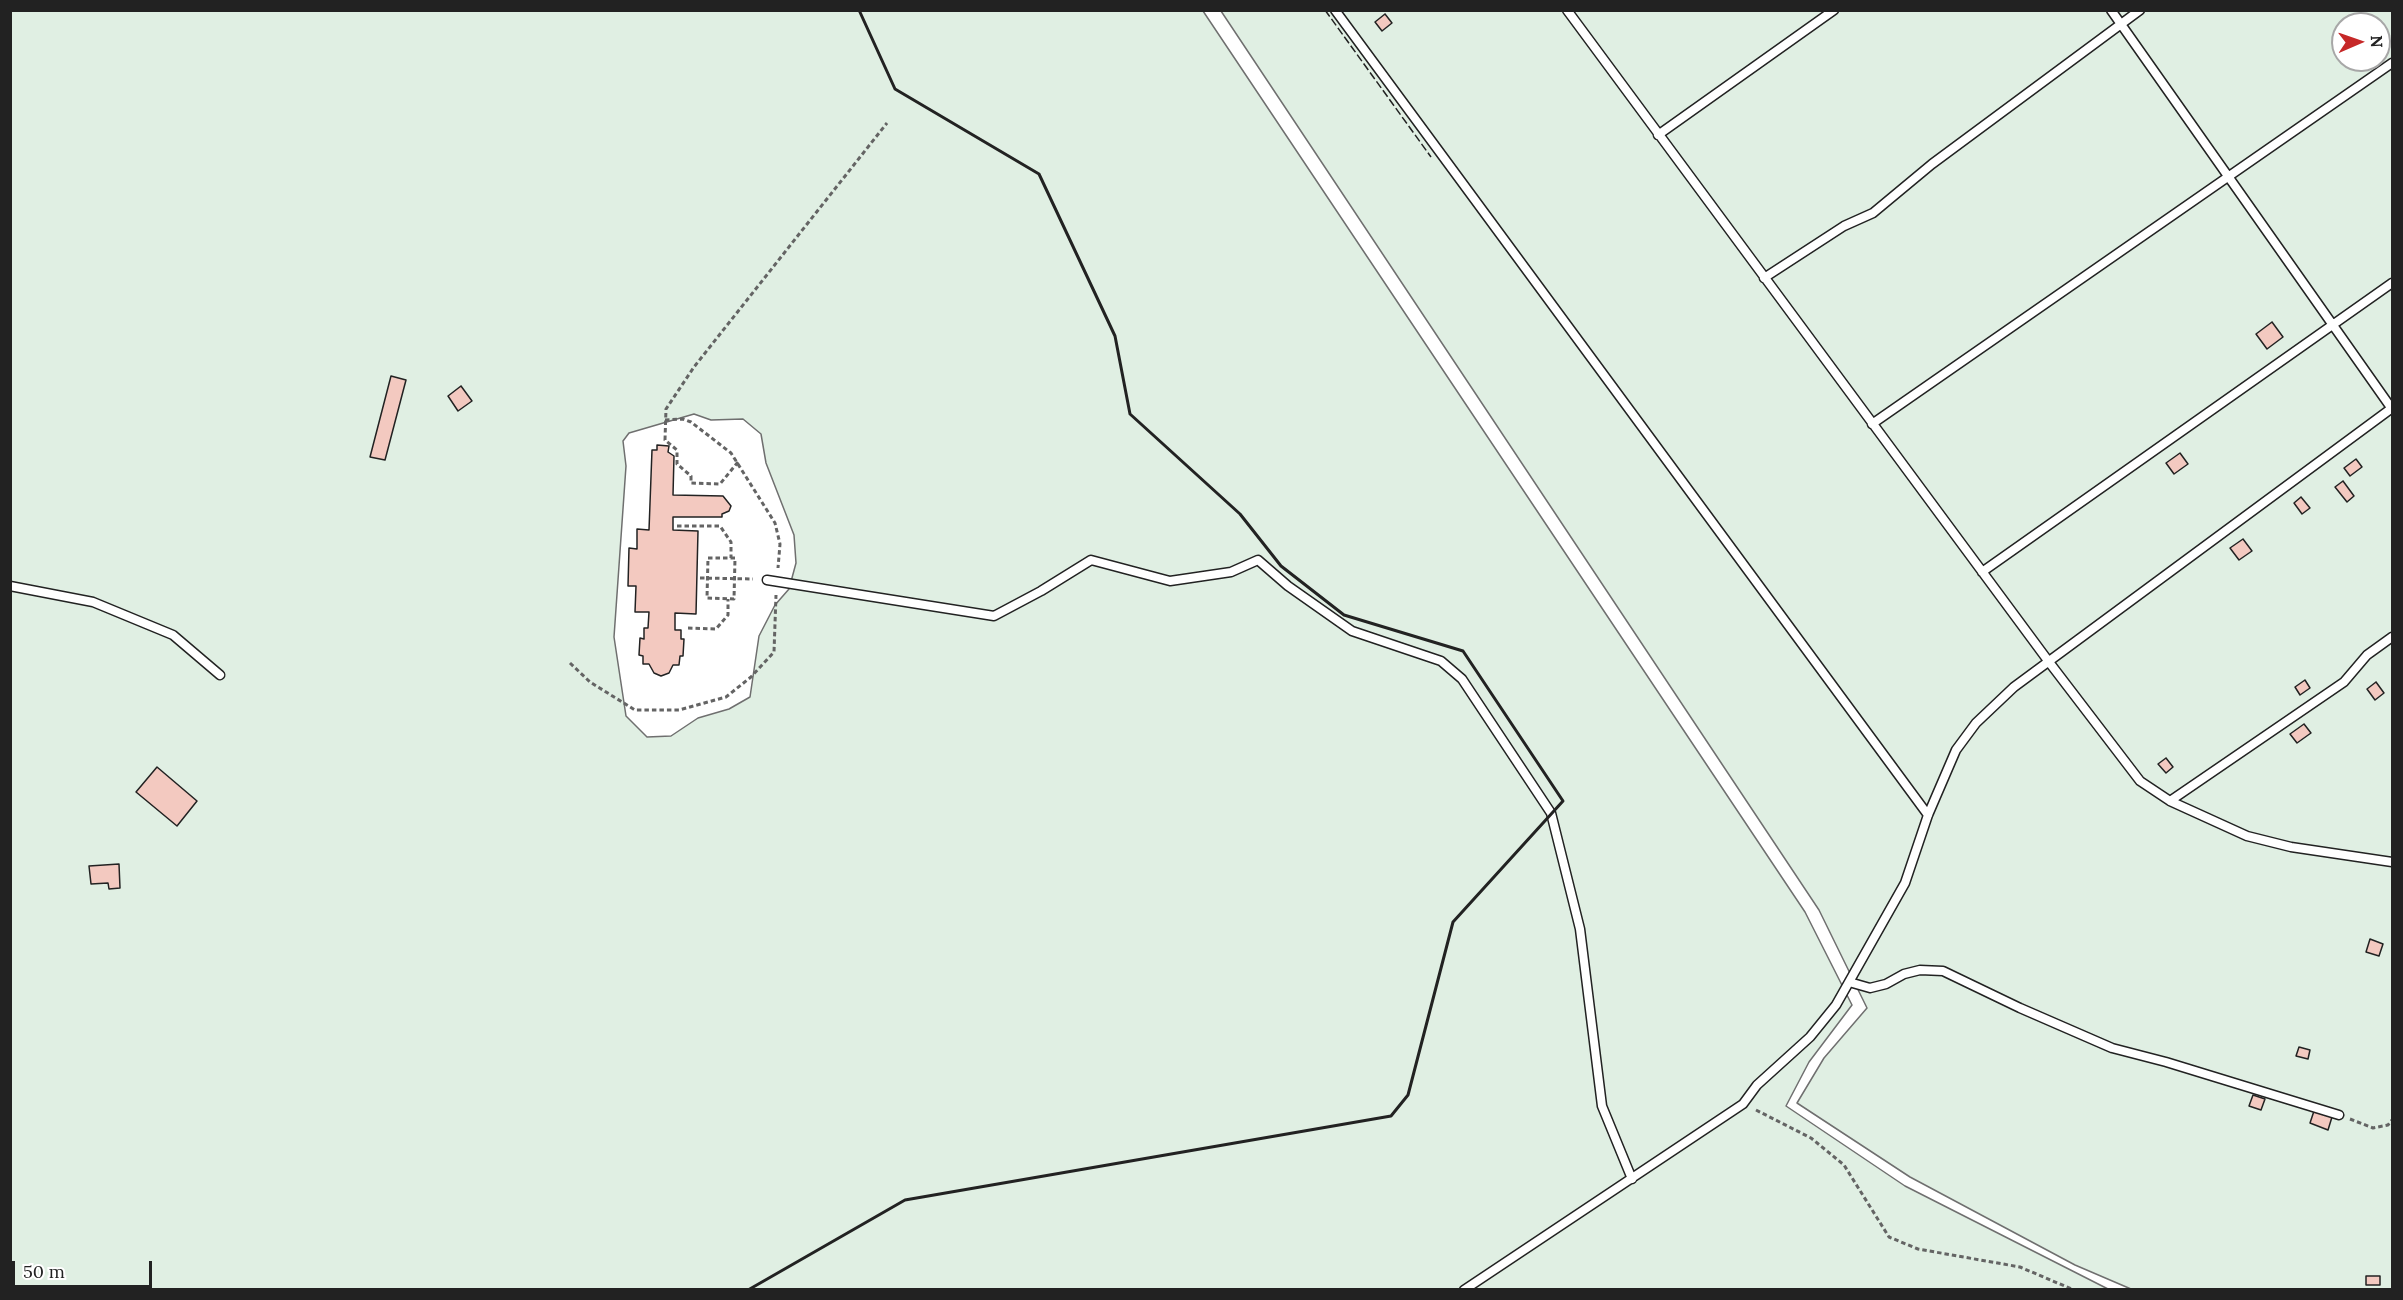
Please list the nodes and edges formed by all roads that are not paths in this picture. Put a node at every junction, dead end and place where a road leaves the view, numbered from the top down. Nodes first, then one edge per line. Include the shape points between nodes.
1 (1335, 10) edge
2 (1567, 10) edge
3 (1834, 10) edge
4 (2110, 10) edge
5 (2140, 10) edge
6 (2121, 24) junction
7 (2392, 63) edge
8 (1658, 135) junction
9 (2230, 176) junction
10 (1764, 278) junction
11 (2392, 283) edge
12 (2332, 326) junction
13 (2392, 408) edge
14 (1872, 424) junction
15 (1982, 572) junction
16 (767, 580) road end
17 (10, 586) edge
18 (2392, 637) edge
19 (2049, 662) junction
20 (220, 675) dead end
21 (2170, 801) junction
22 (1928, 815) junction
23 (2392, 862) edge
24 (1849, 982) junction
25 (2339, 1115) road end
26 (1632, 1179) junction
27 (1464, 1290) edge

1 - 22 lane
2 - 8 lane
3 - 8 lane
4 - 6 lane
5 - 6 lane
6 - 9 lane
6 - 10 lane via 1932,164 1873,213 1844,226
7 - 9 lane
8 - 10 lane
9 - 12 lane
9 - 14 lane
10 - 14 lane
11 - 12 lane
12 - 13 lane
12 - 15 lane
13 - 19 lane
14 - 15 lane
15 - 19 lane
16 - 26 lane via 994,616 1091,560 1170,581 1231,572 1258,560 1352,631 1441,661 1462,679 1551,813 1580,929 1602,1106
17 - 20 lane via 93,602 173,635
18 - 21 lane via 2367,655 2344,682
19 - 21 lane via 2140,781
19 - 22 lane via 2014,687 1976,723 1956,750
21 - 23 lane via 2247,837
22 - 24 lane via 1905,883
24 - 25 lane via 1870,988 1912,972 1942,971 2112,1048
24 - 26 lane via 1810,1037 1757,1085 1743,1104
26 - 27 lane

